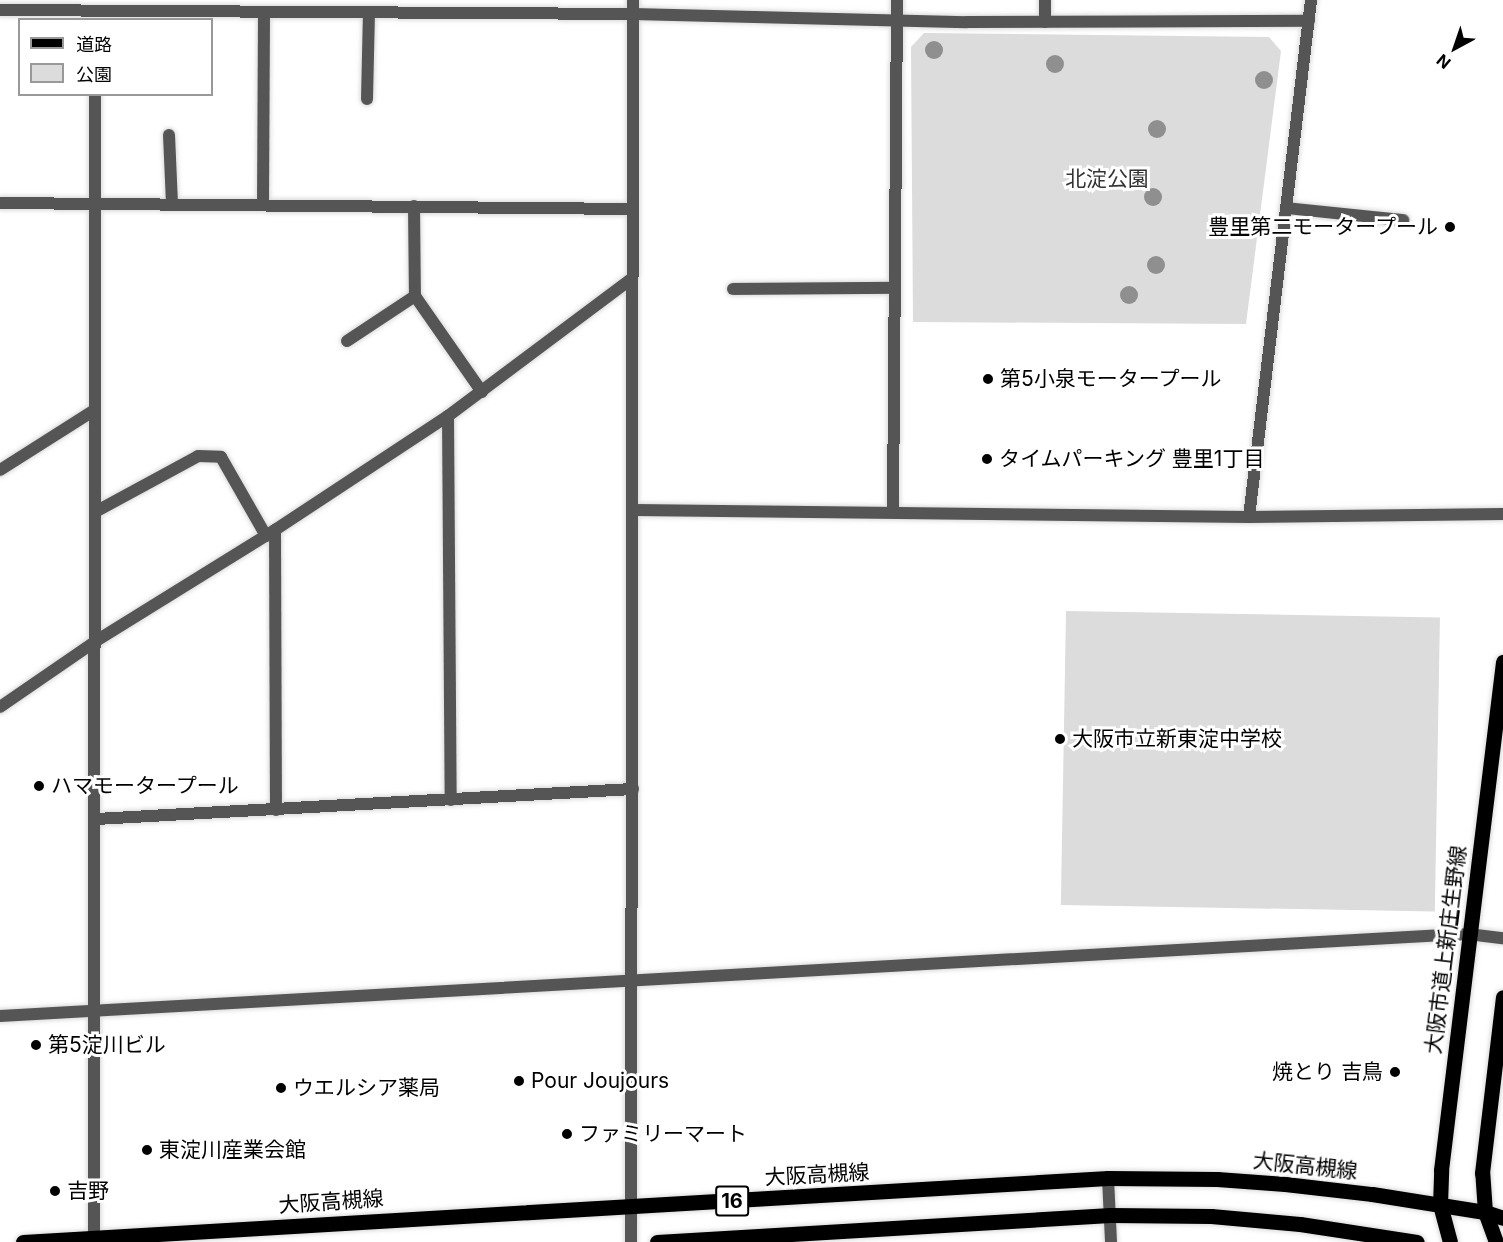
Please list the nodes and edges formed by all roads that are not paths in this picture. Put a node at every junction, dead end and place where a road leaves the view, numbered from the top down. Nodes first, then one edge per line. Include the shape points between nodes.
1 (633, 0) edge
2 (897, 0) edge
3 (1045, 0) edge
4 (1311, 0) edge
5 (0, 10) edge
6 (264, 12) junction
7 (369, 12) junction
8 (633, 14) junction
9 (95, 15) edge
10 (897, 21) junction
11 (1309, 21) junction
12 (1045, 22) junction
13 (95, 96) edge
14 (367, 99) dead end
15 (169, 135) dead end
16 (0, 203) edge
17 (96, 204) junction
18 (172, 204) junction
19 (263, 205) junction
20 (414, 206) junction
21 (631, 208) junction
22 (1286, 208) junction
23 (1403, 220) dead end
24 (631, 279) junction
25 (894, 288) junction
26 (733, 289) dead end
27 (415, 296) junction
28 (347, 341) dead end
29 (482, 392) junction
30 (93, 411) junction
31 (448, 416) junction
32 (0, 470) edge
33 (634, 510) junction
34 (893, 511) junction
35 (95, 512) junction
36 (1503, 514) edge
37 (1249, 517) junction
38 (271, 533) junction
39 (96, 641) junction
40 (1503, 662) edge
41 (0, 707) edge
42 (633, 789) junction
43 (451, 800) junction
44 (276, 810) junction
45 (96, 819) junction
46 (1468, 934) junction
47 (1503, 938) edge
48 (630, 980) junction
49 (1503, 997) edge
50 (93, 1011) junction
51 (0, 1017) edge
52 (1108, 1178) junction
53 (631, 1204) junction
54 (1440, 1205) junction
55 (1485, 1212) junction
56 (1110, 1215) junction
57 (1503, 1218) edge
58 (94, 1240) edge
59 (23, 1242) edge
60 (631, 1242) edge
61 (657, 1242) edge
62 (1111, 1242) edge
63 (1416, 1242) edge
64 (1450, 1242) edge
65 (1496, 1242) edge

1 - 8 street
2 - 10 street
3 - 12 street
4 - 11 street
5 - 9 street
6 - 7 street
6 - 9 street
6 - 19 street
7 - 8 street
7 - 14 street
8 - 10 street
8 - 21 street
10 - 12 street
10 - 25 street
11 - 12 street
11 - 22 street
13 - 17 street
15 - 18 street
16 - 17 street
17 - 18 street
17 - 30 street
18 - 19 street
19 - 20 street
20 - 21 street
20 - 27 street
21 - 24 street
22 - 23 street
22 - 37 street
24 - 29 street
24 - 33 street
25 - 26 street
25 - 34 street
27 - 28 street
27 - 29 street
29 - 31 street
30 - 32 street
30 - 35 street
31 - 38 street
31 - 43 street
33 - 34 street
33 - 42 street
34 - 37 street
35 - 38 street via 198,456 221,457
35 - 39 street
36 - 37 street
38 - 39 street
38 - 44 street
39 - 41 street
39 - 45 street
40 - 46 main road, 大阪市道上新庄生野線
42 - 43 street
42 - 48 street
43 - 44 street
44 - 45 street
45 - 50 street
46 - 47 street
46 - 48 street
46 - 54 main road, 大阪市道上新庄生野線
48 - 50 street
48 - 53 street
49 - 55 main road via 1482,1173
50 - 51 street
50 - 58 street
52 - 53 main road, 大阪高槻線 / 16
52 - 54 main road, 大阪高槻線 / 16 via 1285,1184
52 - 56 street
53 - 58 main road, 大阪高槻線 / 16
53 - 60 street
54 - 55 main road, 大阪高槻線 / 16
54 - 64 main road, 大阪市道上新庄生野線
55 - 57 main road, 大阪高槻線 / 16
55 - 65 main road
56 - 61 main road, 16
56 - 62 street
56 - 63 main road, 16 via 1222,1217 1300,1224
58 - 59 main road, 大阪高槻線 / 16

